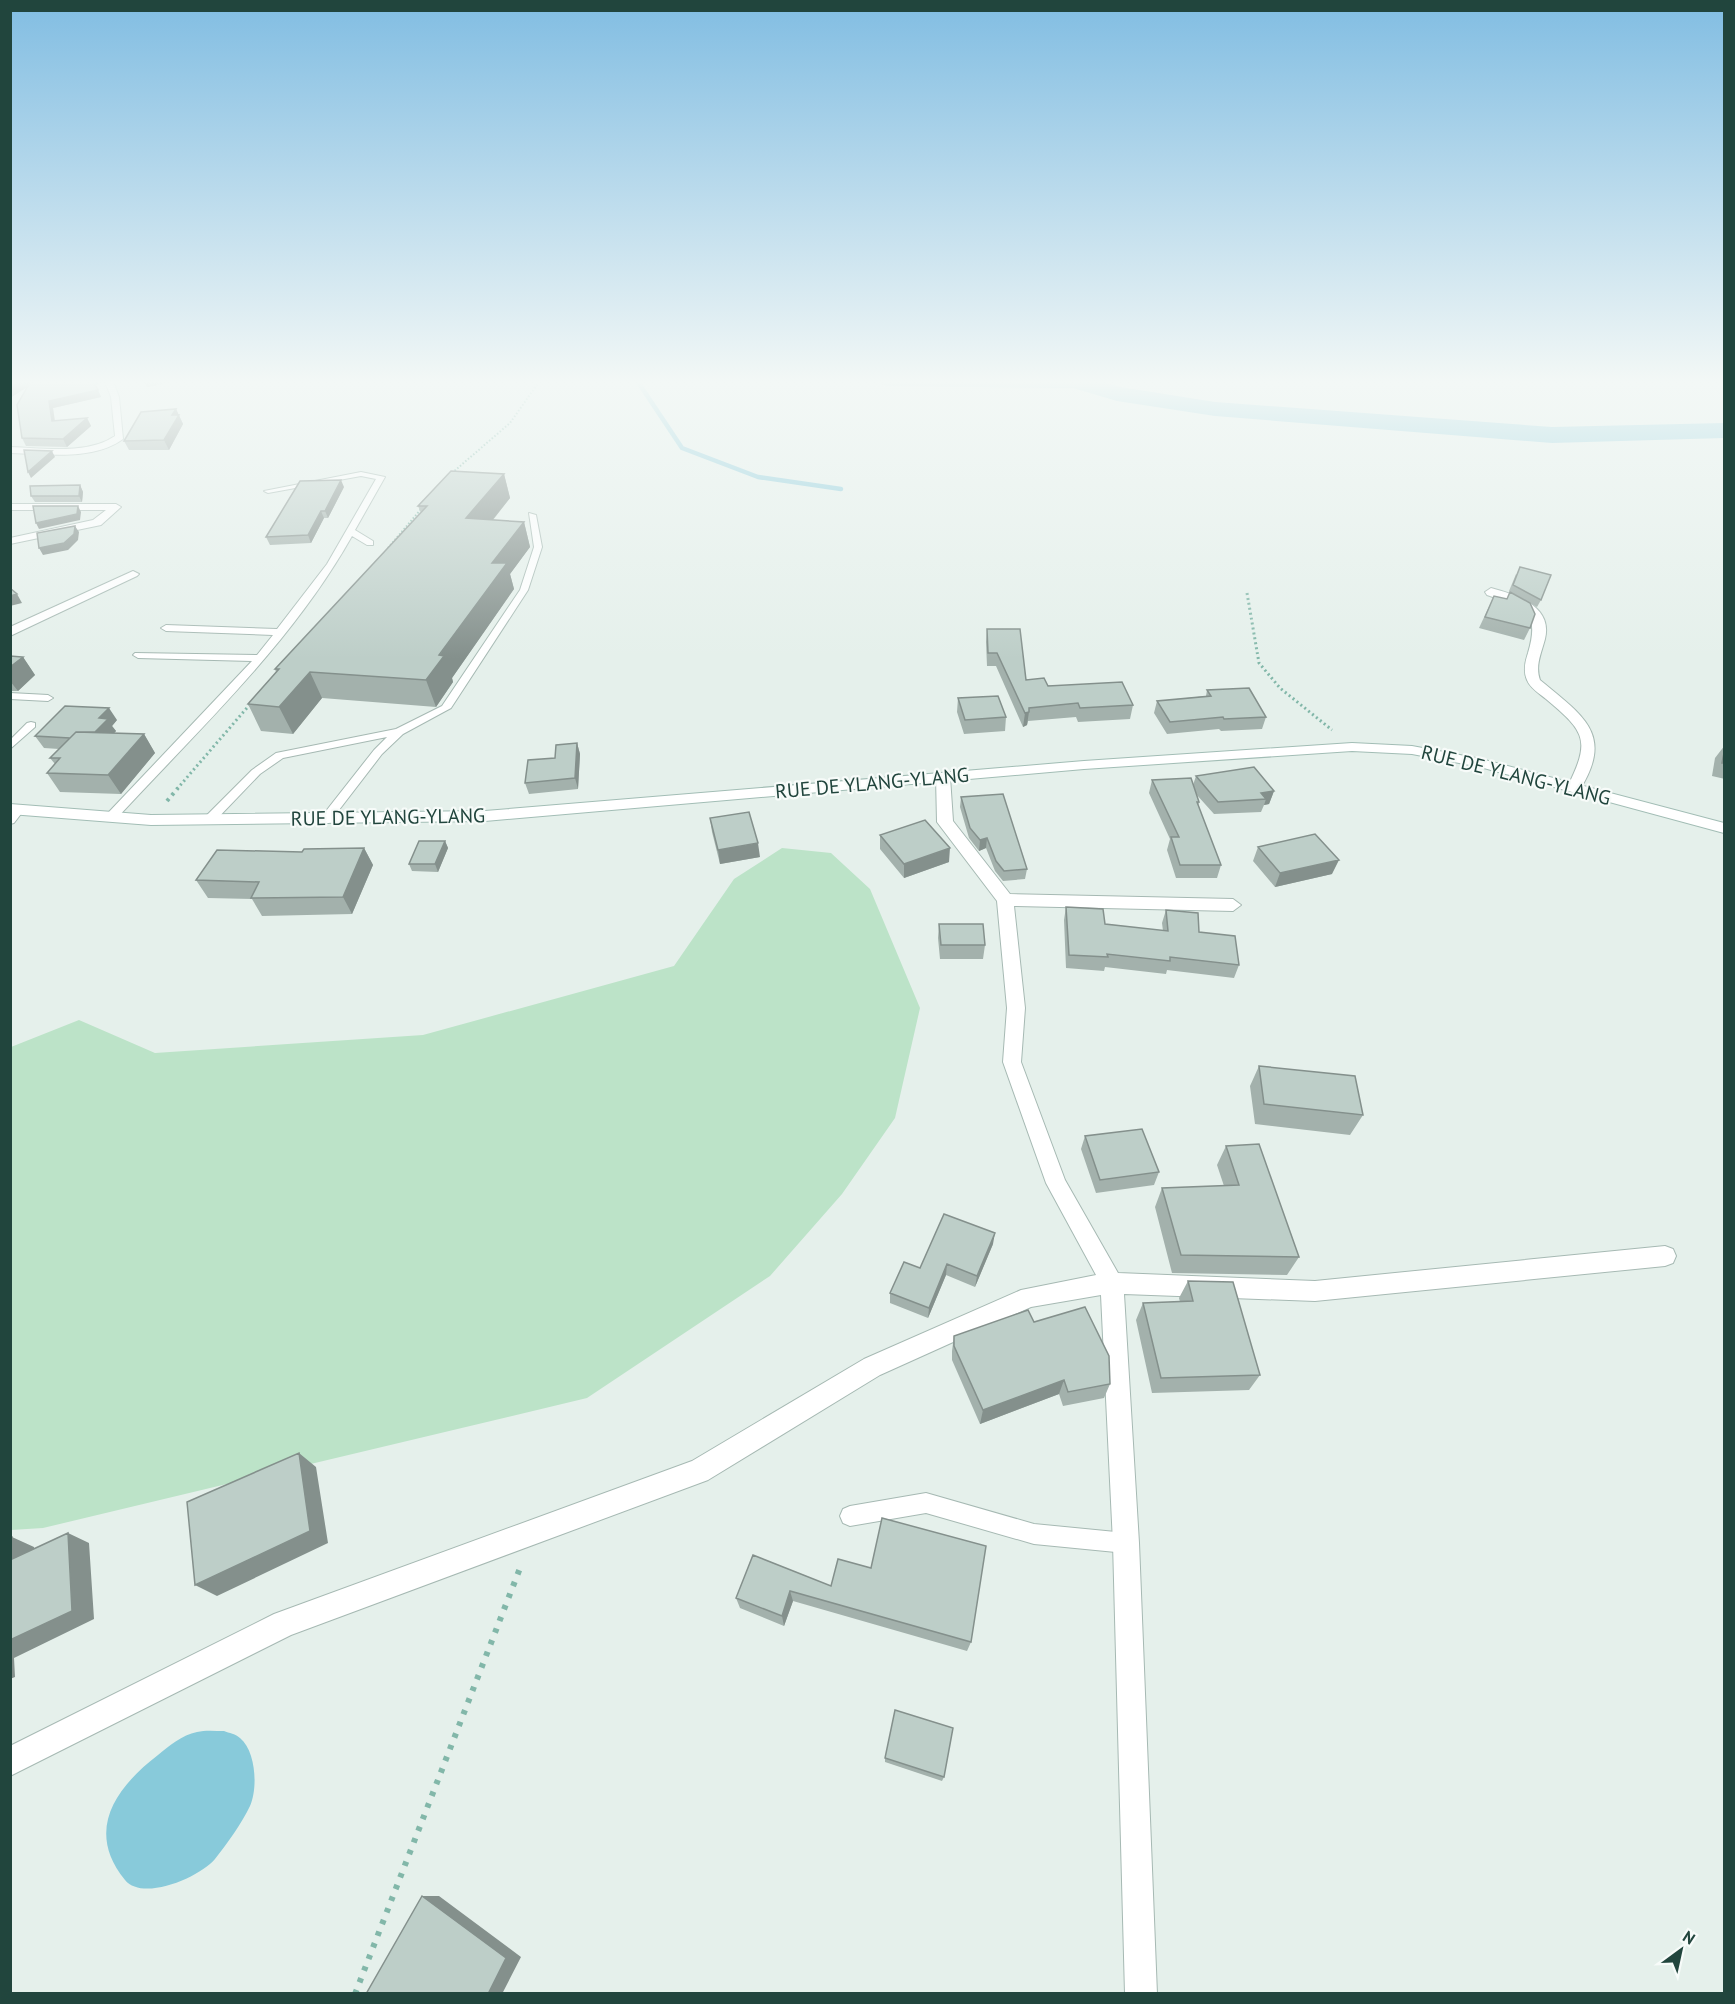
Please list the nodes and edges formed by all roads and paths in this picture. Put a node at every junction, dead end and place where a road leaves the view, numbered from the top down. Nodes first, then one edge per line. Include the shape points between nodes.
1 (454, 473) edge
2 (448, 478) edge
3 (268, 491) dead end
4 (425, 504) edge
5 (10, 507) edge
6 (532, 515) dead end
7 (350, 531) junction
8 (10, 541) edge
9 (370, 543) dead end
10 (388, 548) edge
11 (133, 574) dead end
12 (1491, 592) dead end
13 (1247, 593) dead end
14 (166, 628) dead end
15 (10, 632) edge
16 (279, 632) junction
17 (138, 655) dead end
18 (260, 657) junction
19 (10, 696) edge
20 (48, 698) dead end
21 (253, 702) edge
22 (31, 725) dead end
23 (399, 732) junction
24 (10, 746) edge
25 (1352, 747) junction
26 (943, 777) junction
27 (1574, 788) junction
28 (13, 813) edge
29 (112, 816) junction
30 (151, 820) junction
31 (208, 820) junction
32 (326, 820) junction
33 (1725, 828) edge
34 (1005, 900) junction
35 (1233, 905) dead end
36 (1665, 1256) dead end
37 (1112, 1283) junction
38 (850, 1516) dead end
39 (533, 1533) junction
40 (1126, 1543) junction
41 (10, 1762) edge
42 (356, 1994) edge
43 (1141, 1994) edge

1 - 2 path
3 - 7 lane via 378,474 381,477
4 - 10 path
5 - 8 street via 116,507 97,523
6 - 23 lane via 538,547 524,590 446,708
7 - 9 lane
7 - 16 lane via 331,565
11 - 15 street
12 - 27 street via 1534,613 1540,625 1529,673 1583,727 1589,740 1590,751
13 - 25 path via 1259,663 1280,688
14 - 16 lane
16 - 18 lane
17 - 18 lane
18 - 29 lane
19 - 20 lane
21 - 30 path
22 - 24 lane
23 - 31 lane via 280,755 255,772
23 - 32 lane via 378,752
25 - 26 street, RUE DE YLANG-YLANG
25 - 27 street, RUE DE YLANG-YLANG via 1448,756
26 - 32 street, RUE DE YLANG-YLANG via 485,816
26 - 34 street via 945,822
27 - 33 street, RUE DE YLANG-YLANG
28 - 29 street, RUE DE YLANG-YLANG
29 - 30 street, RUE DE YLANG-YLANG
30 - 31 street, RUE DE YLANG-YLANG
31 - 32 street, RUE DE YLANG-YLANG
34 - 35 street
34 - 37 street via 1016,1008 1011,1062 1056,1183
36 - 37 street via 1315,1291
37 - 39 street via 1029,1297 872,1367 699,1471
37 - 40 street
38 - 40 lane via 926,1503 1035,1534
39 - 41 street via 284,1624
39 - 42 path
40 - 43 street

